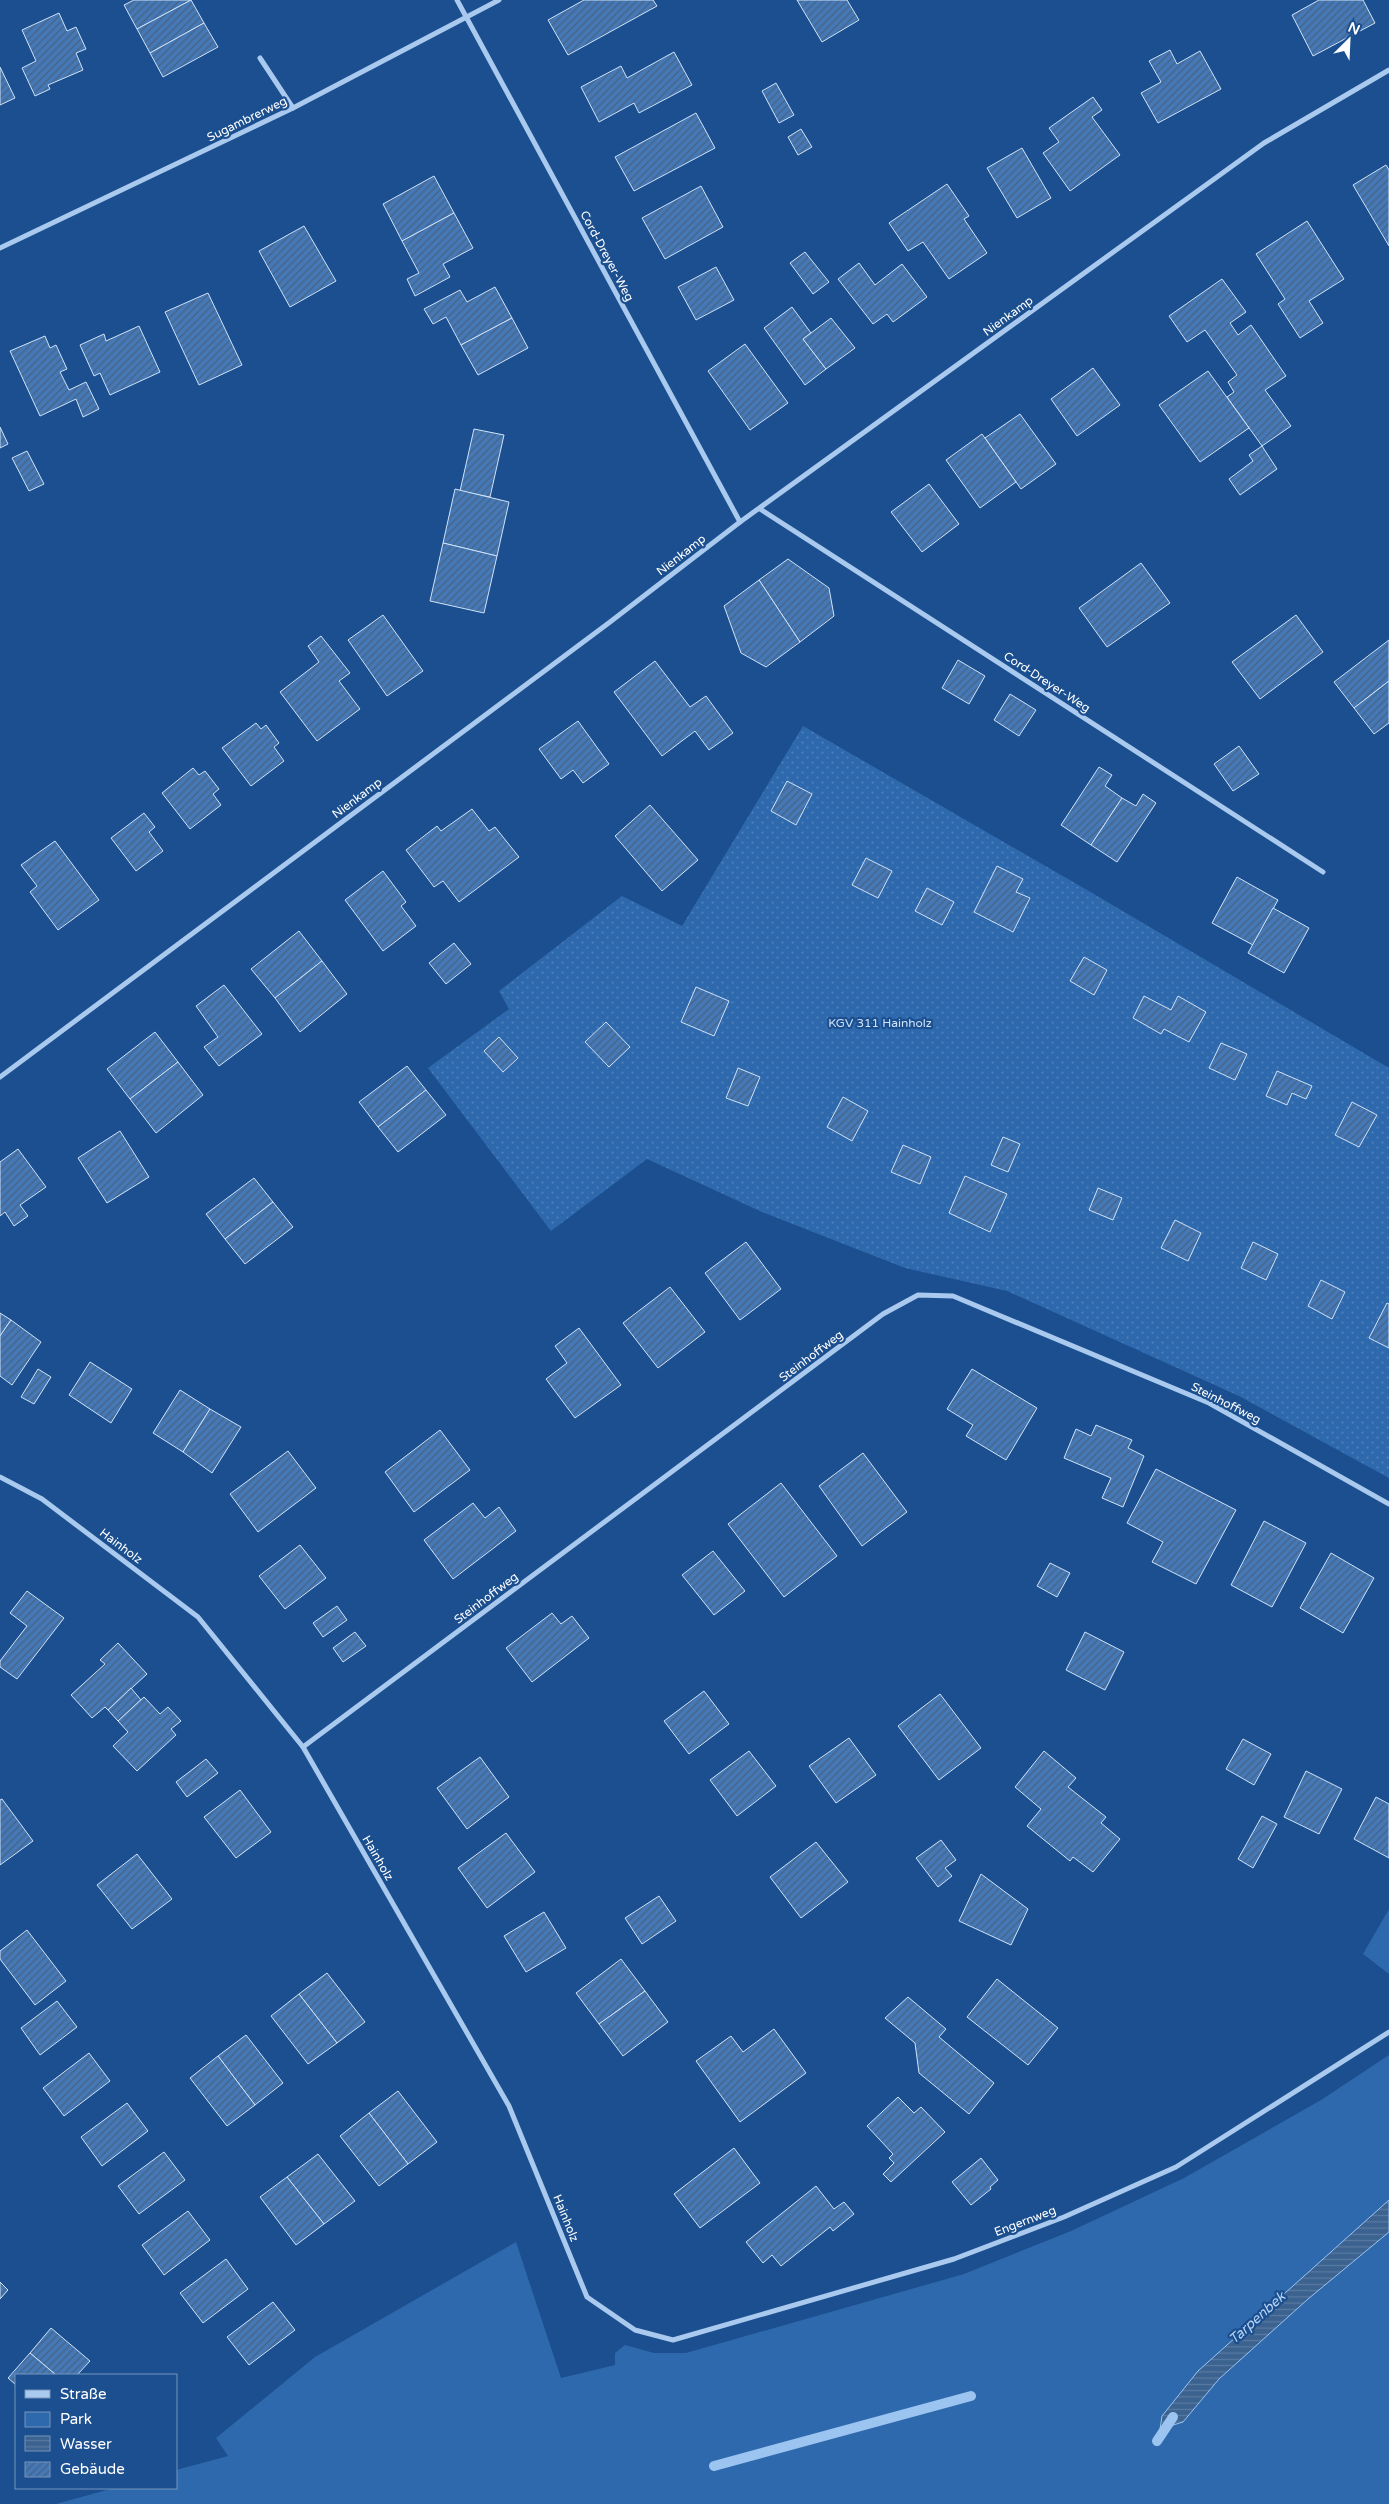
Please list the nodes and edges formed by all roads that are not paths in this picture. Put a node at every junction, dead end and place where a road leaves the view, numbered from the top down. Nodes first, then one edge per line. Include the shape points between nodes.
1 (457, 0) edge
2 (498, 0) edge
3 (466, 17) junction
4 (260, 58) dead end
5 (1389, 70) edge
6 (293, 108) junction
7 (0, 248) edge
8 (760, 509) junction
9 (740, 522) junction
10 (1323, 872) dead end
11 (0, 1078) edge
12 (0, 1477) edge
13 (1389, 1504) edge
14 (303, 1748) junction
15 (1389, 2032) edge
16 (635, 2330) joint

1 - 3 street, Cord-Dreyer-Weg
2 - 3 street, Sugambrerweg
3 - 6 street, Sugambrerweg
3 - 9 street, Cord-Dreyer-Weg
4 - 6 street
5 - 8 street, Nienkamp via 1264,143
6 - 7 street, Sugambrerweg
8 - 9 street, Nienkamp
8 - 10 street, Cord-Dreyer-Weg
9 - 11 street, Nienkamp via 618,617
12 - 14 street, Hainholz via 42,1499 198,1617
13 - 14 street, Steinhoffweg via 1209,1403 953,1296 918,1295 883,1314
14 - 16 street, Hainholz via 509,2106 587,2297
15 - 16 street, Engernweg via 1176,2167 1064,2217 954,2259 673,2340

